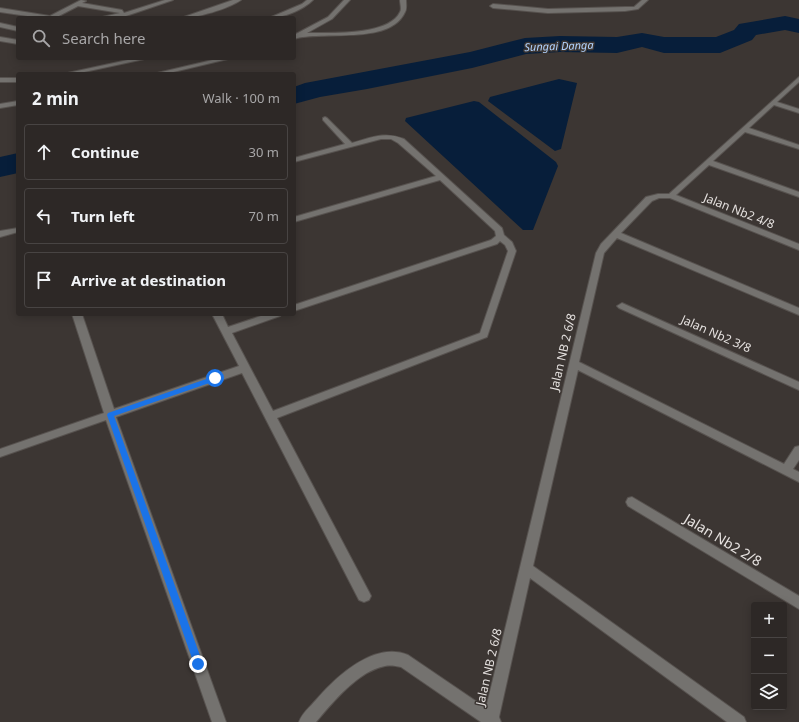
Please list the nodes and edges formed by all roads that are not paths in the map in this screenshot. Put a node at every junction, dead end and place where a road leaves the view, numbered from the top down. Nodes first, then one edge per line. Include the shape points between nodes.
1 (84, 0) edge
2 (170, 0) edge
3 (238, 0) edge
4 (310, 0) edge
5 (347, 0) edge
6 (403, 0) edge
7 (645, 0) edge
8 (76, 4) junction
9 (493, 6) dead end
10 (0, 10) edge
11 (129, 13) junction
12 (38, 16) edge
13 (55, 16) edge
14 (112, 16) edge
15 (192, 16) edge
16 (277, 16) edge
17 (0, 25) edge
18 (16, 29) edge
19 (301, 34) junction
20 (296, 36) edge
21 (0, 38) edge
22 (16, 42) edge
23 (136, 60) edge
24 (220, 60) edge
25 (76, 72) edge
26 (165, 72) edge
27 (799, 79) edge
28 (0, 80) edge
29 (16, 80) edge
30 (16, 103) edge
31 (773, 103) junction
32 (0, 106) edge
33 (799, 110) edge
34 (325, 119) dead end
35 (744, 129) junction
36 (351, 146) junction
37 (799, 147) edge
38 (296, 160) edge
39 (708, 162) junction
40 (442, 177) junction
41 (799, 195) edge
42 (671, 196) junction
43 (296, 219) edge
44 (16, 230) edge
45 (0, 234) edge
46 (615, 234) junction
47 (500, 236) junction
48 (799, 247) edge
49 (622, 306) dead end
50 (296, 307) edge
51 (799, 312) edge
52 (78, 316) edge
53 (218, 316) edge
54 (271, 316) edge
55 (226, 331) junction
56 (574, 364) junction
57 (245, 368) junction
58 (799, 386) edge
59 (110, 415) junction
60 (270, 416) junction
61 (799, 450) edge
62 (0, 452) edge
63 (786, 471) junction
64 (799, 477) edge
65 (632, 502) dead end
66 (526, 568) junction
67 (364, 596) dead end
68 (799, 603) edge
69 (492, 720) edge
70 (219, 722) edge
71 (306, 722) edge
72 (739, 722) edge

1 - 8 street
2 - 11 street
3 - 15 street
4 - 16 street
5 - 19 street via 330,18
6 - 19 street via 404,11 397,22 383,27 361,33
7 - 9 street via 636,8 625,9 540,11
8 - 11 street
8 - 13 street
10 - 12 street
11 - 14 street
17 - 18 street
19 - 20 street
21 - 22 street
23 - 25 street
24 - 26 street
27 - 31 street
28 - 29 street
30 - 32 street
31 - 33 street
31 - 35 street
34 - 36 street
35 - 37 street
35 - 39 street
36 - 38 street
36 - 40 street via 392,137 401,141
39 - 41 street
39 - 42 street
40 - 43 street
40 - 47 street via 499,230
42 - 46 street, Jalan NB 2 6/8 via 649,199
42 - 48 street, Jalan Nb2 4/8
44 - 45 street
46 - 51 street
46 - 56 street, Jalan NB 2 6/8 via 600,253
47 - 50 street via 494,242
47 - 60 street via 509,244 512,251 484,335
49 - 58 street, Jalan Nb2 3/8
52 - 59 street
53 - 55 street
54 - 55 street
55 - 57 street
56 - 63 street
56 - 66 street, Jalan NB 2 6/8
57 - 59 street
57 - 60 street
59 - 62 street
59 - 70 street
60 - 67 street
61 - 63 street
63 - 64 street
65 - 68 street, Jalan Nb2 2/8
66 - 69 street, Jalan NB 2 6/8
66 - 72 street
69 - 71 street via 403,660 386,659 358,670 330,695

